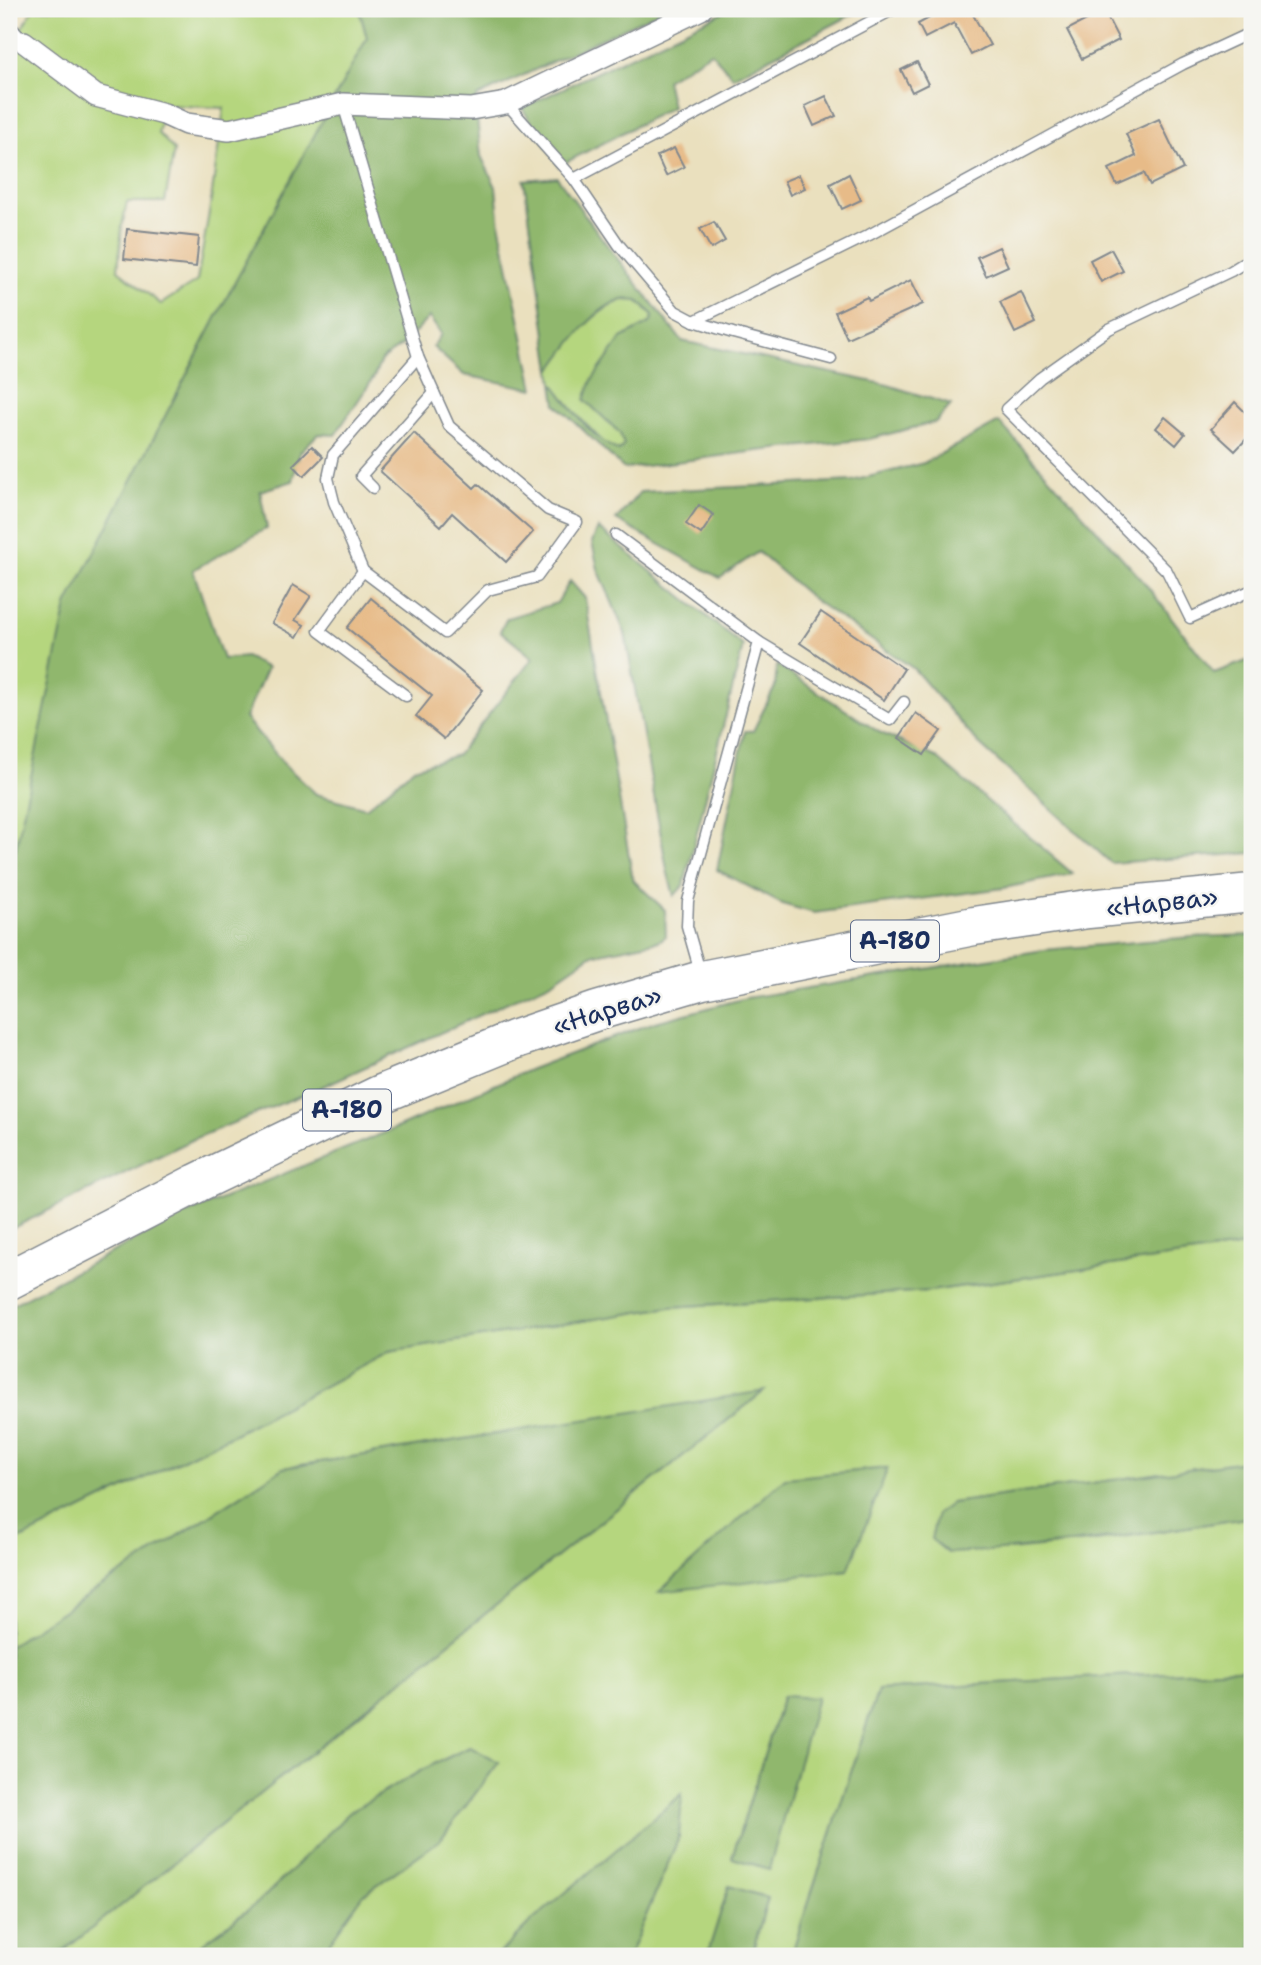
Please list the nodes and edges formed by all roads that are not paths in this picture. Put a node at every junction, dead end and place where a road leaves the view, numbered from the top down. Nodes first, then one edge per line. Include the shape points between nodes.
1 (701, 9) edge
2 (894, 9) edge
3 (1252, 32) edge
4 (18, 35) dead end
5 (506, 103) junction
6 (343, 104) junction
7 (574, 179) junction
8 (1252, 258) edge
9 (694, 321) junction
10 (418, 357) junction
11 (831, 359) dead end
12 (434, 393) junction
13 (373, 488) dead end
14 (616, 535) dead end
15 (363, 571) junction
16 (1252, 590) edge
17 (759, 642) junction
18 (406, 696) dead end
19 (905, 702) dead end
20 (1252, 893) edge
21 (1252, 902) edge
22 (1140, 904) junction
23 (702, 980) junction
24 (9, 1280) edge

1 - 5 street
2 - 7 lane
3 - 9 lane via 1183,64 869,235
4 - 6 street via 96,96 186,124 229,130
5 - 6 street via 471,109
5 - 7 lane
6 - 10 lane
7 - 9 lane via 654,289 675,311
8 - 16 lane via 1109,329 1040,378 1006,410 1167,571 1190,618
9 - 11 lane
10 - 12 lane
10 - 15 lane via 333,455 328,478 334,502
12 - 13 lane via 361,477
12 - 15 lane via 449,426 548,510 577,522 537,578 488,590 445,633
14 - 17 lane
15 - 18 lane via 318,631
17 - 19 lane via 890,720
17 - 23 lane via 688,901 687,926
20 - 22 highway, «Нарва» / А-180
21 - 22 highway
22 - 23 highway, «Нарва» / А-180 via 974,926
23 - 24 highway, «Нарва» / А-180 via 513,1040 379,1095

